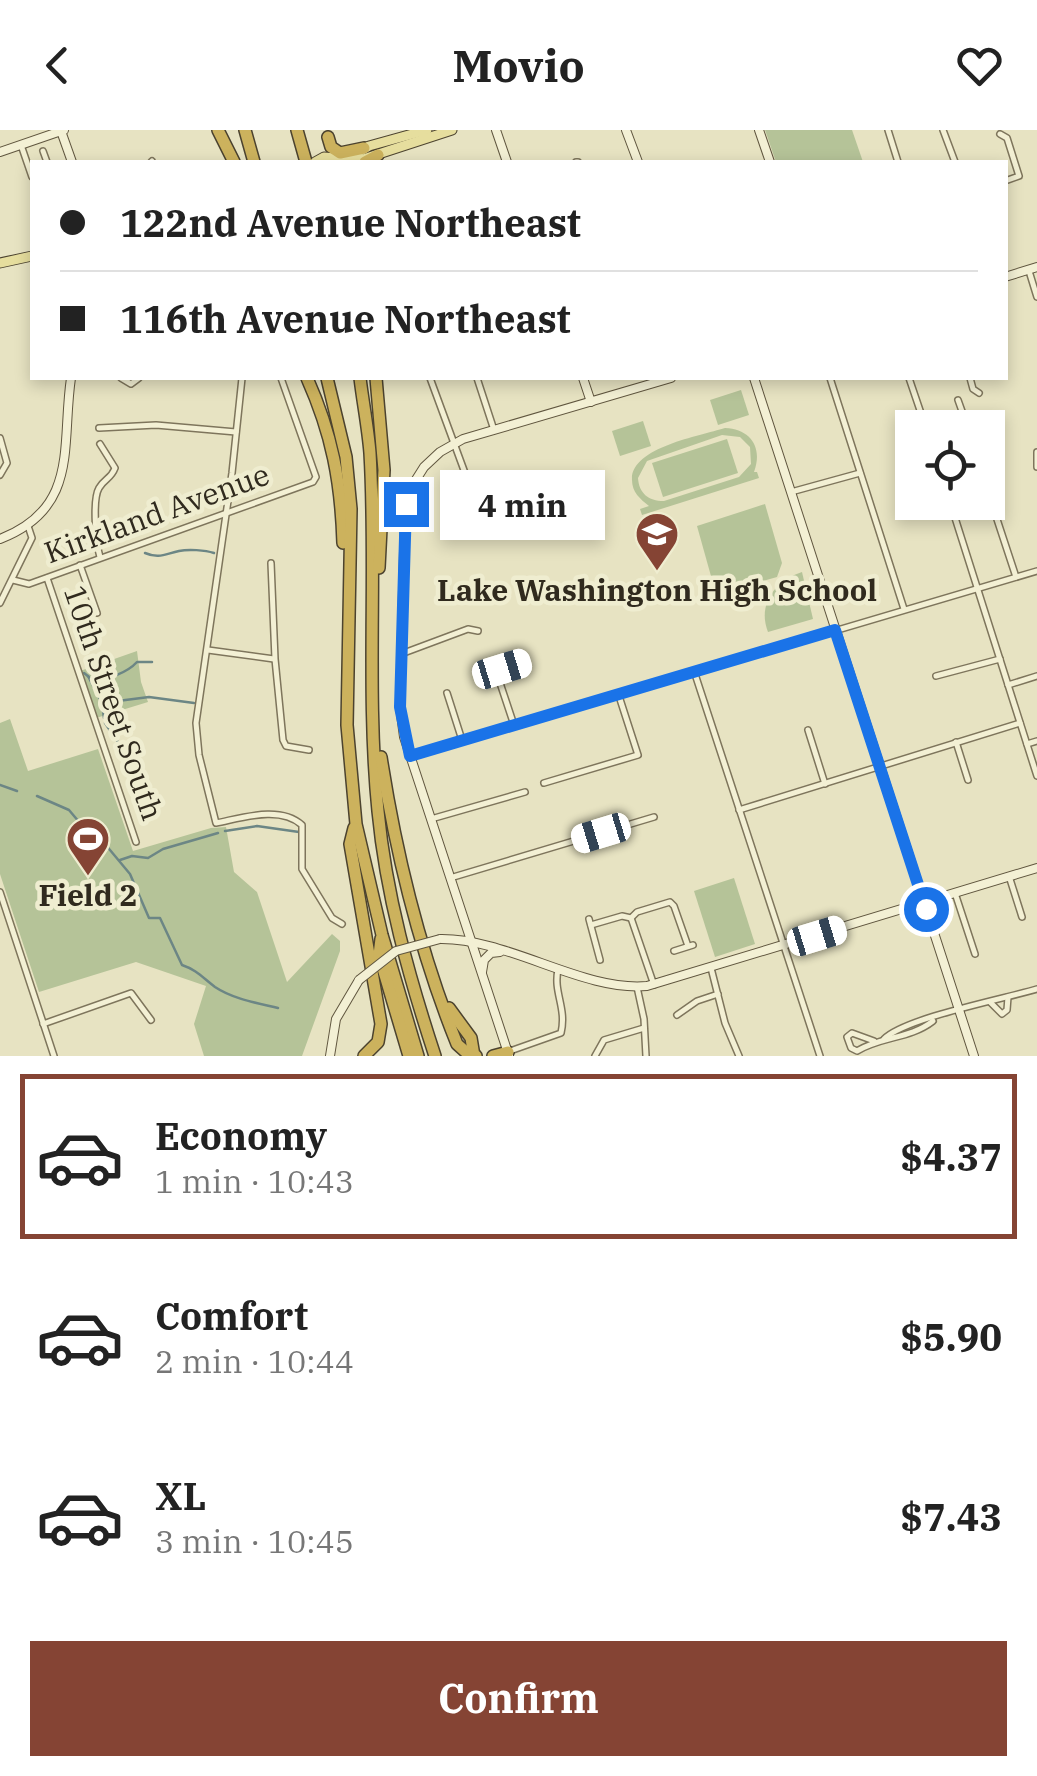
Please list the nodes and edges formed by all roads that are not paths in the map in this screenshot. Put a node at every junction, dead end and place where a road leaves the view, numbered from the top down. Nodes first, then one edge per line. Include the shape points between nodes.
1 (62, 130) edge
2 (218, 130) edge
3 (245, 130) edge
4 (427, 130) edge
5 (439, 130) edge
6 (452, 130) edge
7 (496, 130) edge
8 (626, 130) edge
9 (759, 130) edge
10 (888, 130) edge
11 (943, 130) edge
12 (298, 133) edge
13 (328, 134) edge
14 (1000, 134) dead end
15 (21, 145) junction
16 (364, 148) junction
17 (396, 149) junction
18 (43, 151) dead end
19 (0, 152) edge
20 (378, 155) junction
21 (252, 157) edge
22 (46, 160) edge
23 (71, 160) edge
24 (233, 160) edge
25 (305, 160) edge
26 (333, 160) edge
27 (361, 160) edge
28 (369, 160) edge
29 (506, 160) edge
30 (634, 160) edge
31 (769, 160) edge
32 (897, 160) edge
33 (954, 160) edge
34 (30, 171) edge
35 (1008, 180) edge
36 (30, 256) edge
37 (0, 263) edge
38 (1032, 268) edge
39 (1008, 277) edge
40 (1037, 297) edge
41 (71, 380) edge
42 (242, 380) edge
43 (282, 380) edge
44 (308, 380) edge
45 (327, 380) edge
46 (360, 380) edge
47 (376, 380) edge
48 (431, 380) edge
49 (478, 380) edge
50 (584, 380) edge
51 (664, 380) edge
52 (755, 380) edge
53 (831, 380) edge
54 (910, 380) edge
55 (971, 380) edge
56 (979, 394) dead end
57 (958, 400) dead end
58 (591, 402) junction
59 (920, 410) edge
60 (962, 410) edge
61 (98, 428) dead end
62 (494, 430) junction
63 (236, 432) junction
64 (0, 438) edge
65 (455, 443) junction
66 (100, 444) dead end
67 (1036, 453) edge
68 (1037, 467) edge
69 (861, 473) junction
70 (0, 476) edge
71 (791, 492) junction
72 (454, 500) dead end
73 (227, 512) junction
74 (956, 520) edge
75 (997, 520) edge
76 (28, 532) junction
77 (0, 539) edge
78 (100, 558) junction
79 (271, 563) dead end
80 (80, 565) junction
81 (349, 570) junction
82 (1037, 571) edge
83 (1016, 577) junction
84 (46, 578) junction
85 (13, 580) junction
86 (978, 589) junction
87 (0, 603) edge
88 (904, 610) junction
89 (371, 612) junction
90 (97, 614) dead end
91 (835, 630) junction
92 (478, 631) dead end
93 (208, 650) junction
94 (401, 654) junction
95 (274, 659) junction
96 (1000, 659) junction
97 (526, 662) dead end
98 (694, 672) junction
99 (936, 676) dead end
100 (1037, 676) edge
101 (1008, 685) junction
102 (447, 693) dead end
103 (618, 693) junction
104 (373, 720) junction
105 (1020, 723) junction
106 (514, 724) junction
107 (808, 730) dead end
108 (462, 740) junction
109 (1037, 740) edge
110 (956, 742) junction
111 (1027, 744) junction
112 (309, 750) dead end
113 (410, 756) junction
114 (879, 766) junction
115 (1037, 776) edge
116 (968, 780) dead end
117 (544, 783) dead end
118 (824, 784) junction
119 (525, 792) dead end
120 (738, 810) junction
121 (654, 818) dead end
122 (430, 819) junction
123 (356, 824) junction
124 (136, 842) dead end
125 (1037, 868) edge
126 (1009, 876) junction
127 (450, 878) junction
128 (0, 892) edge
129 (954, 893) junction
130 (924, 902) junction
131 (1022, 917) dead end
132 (631, 918) junction
133 (342, 924) dead end
134 (382, 935) junction
135 (470, 940) junction
136 (783, 946) junction
137 (674, 950) dead end
138 (506, 952) junction
139 (975, 954) dead end
140 (600, 960) dead end
141 (558, 968) junction
142 (711, 968) junction
143 (482, 977) junction
144 (654, 985) junction
145 (637, 987) junction
146 (1037, 990) edge
147 (718, 994) junction
148 (1008, 997) junction
149 (990, 1002) junction
150 (959, 1010) junction
151 (677, 1015) dead end
152 (150, 1020) dead end
153 (43, 1024) junction
154 (644, 1028) junction
155 (874, 1042) junction
156 (508, 1054) edge
157 (739, 1055) edge
158 (54, 1056) edge
159 (330, 1056) edge
160 (364, 1056) edge
161 (409, 1056) edge
162 (418, 1056) edge
163 (435, 1056) edge
164 (475, 1056) edge
165 (492, 1056) edge
166 (594, 1056) edge
167 (646, 1056) edge
168 (730, 1056) edge
169 (820, 1056) edge
170 (974, 1056) edge

1 - 15 street
1 - 23 street
2 - 24 highway
3 - 21 highway
4 - 16 main road
5 - 17 main road
6 - 17 main road
7 - 29 street
8 - 30 street
9 - 31 street
10 - 32 street
11 - 33 street
12 - 25 highway
13 - 16 highway via 340,153
13 - 26 highway
14 - 35 street via 1019,176
15 - 19 street
15 - 34 street
16 - 26 main road
17 - 20 main road
18 - 22 street
20 - 27 main road
20 - 28 highway
36 - 37 main road
38 - 39 street
38 - 40 street
41 - 76 street via 65,465
42 - 63 street
43 - 73 street, Kirkland Avenue via 315,480
44 - 81 highway via 339,478
45 - 81 highway via 346,457
46 - 89 highway via 370,448
47 - 89 highway via 384,470
48 - 65 street
49 - 62 street
50 - 58 street
51 - 58 street
52 - 71 street
53 - 69 street
54 - 59 street
55 - 56 street
57 - 60 street
58 - 62 street
61 - 63 street
62 - 65 street
63 - 73 street
64 - 70 street via 7,467
65 - 72 street via 465,473
65 - 94 street via 424,467 406,504
66 - 78 street via 115,468 96,497
67 - 68 street
69 - 71 street
69 - 88 street
71 - 91 street
73 - 78 street, Kirkland Avenue
73 - 93 street
74 - 86 street
75 - 83 street
76 - 77 street
76 - 85 street
78 - 80 street, Kirkland Avenue
79 - 95 street
80 - 84 street, Kirkland Avenue
80 - 90 street
81 - 123 highway via 348,725
82 - 83 street
83 - 86 street
84 - 85 street, Kirkland Avenue
84 - 124 street, 10th Street South
85 - 87 street
86 - 88 street
86 - 96 street
88 - 91 street
89 - 104 highway
91 - 98 street
91 - 114 street
92 - 94 street
93 - 95 street
93 - 133 street via 196,729 216,823 266,814 297,820 304,831 302,869
94 - 113 street via 401,719
95 - 112 street via 286,746
96 - 99 street
96 - 101 street
97 - 106 street via 502,669
98 - 103 street
98 - 120 street
100 - 101 street
101 - 105 street
102 - 108 street
103 - 106 street
103 - 117 street via 638,754
104 - 163 highway via 388,884
104 - 164 highway via 390,816 437,985 457,1044
105 - 110 street
105 - 111 street
106 - 108 street
107 - 118 street
108 - 113 street
109 - 111 street
110 - 114 street
110 - 116 street
111 - 115 street
113 - 122 street
114 - 118 street
114 - 130 street
118 - 120 street
119 - 122 street
120 - 136 street
121 - 127 street
122 - 127 street
123 - 134 highway
123 - 160 highway via 350,844 381,1024 378,1042
125 - 126 street
126 - 129 street
126 - 131 street
127 - 135 street
128 - 153 street
129 - 130 street
129 - 139 street
130 - 136 street
130 - 150 street
132 - 137 street via 672,903 690,946
132 - 140 street via 590,922
132 - 144 street
134 - 161 highway via 379,955
134 - 162 highway
135 - 138 street
135 - 143 street
135 - 159 street, bridge via 440,939 396,952 360,980 336,1019
136 - 142 street
136 - 169 street
138 - 141 street
138 - 143 street via 484,960
141 - 145 street
141 - 156 street via 561,1033
142 - 144 street
142 - 147 street
143 - 156 street
144 - 145 street
145 - 154 street
146 - 148 street
147 - 151 street
147 - 157 street
148 - 149 street
148 - 149 street via 1002,1014
149 - 150 street
150 - 155 street via 894,1029
150 - 170 street
152 - 153 street via 131,993
153 - 158 street
154 - 166 street via 604,1040
154 - 167 street
155 - 155 street via 852,1033 847,1037 857,1051
156 - 165 highway
157 - 168 street

